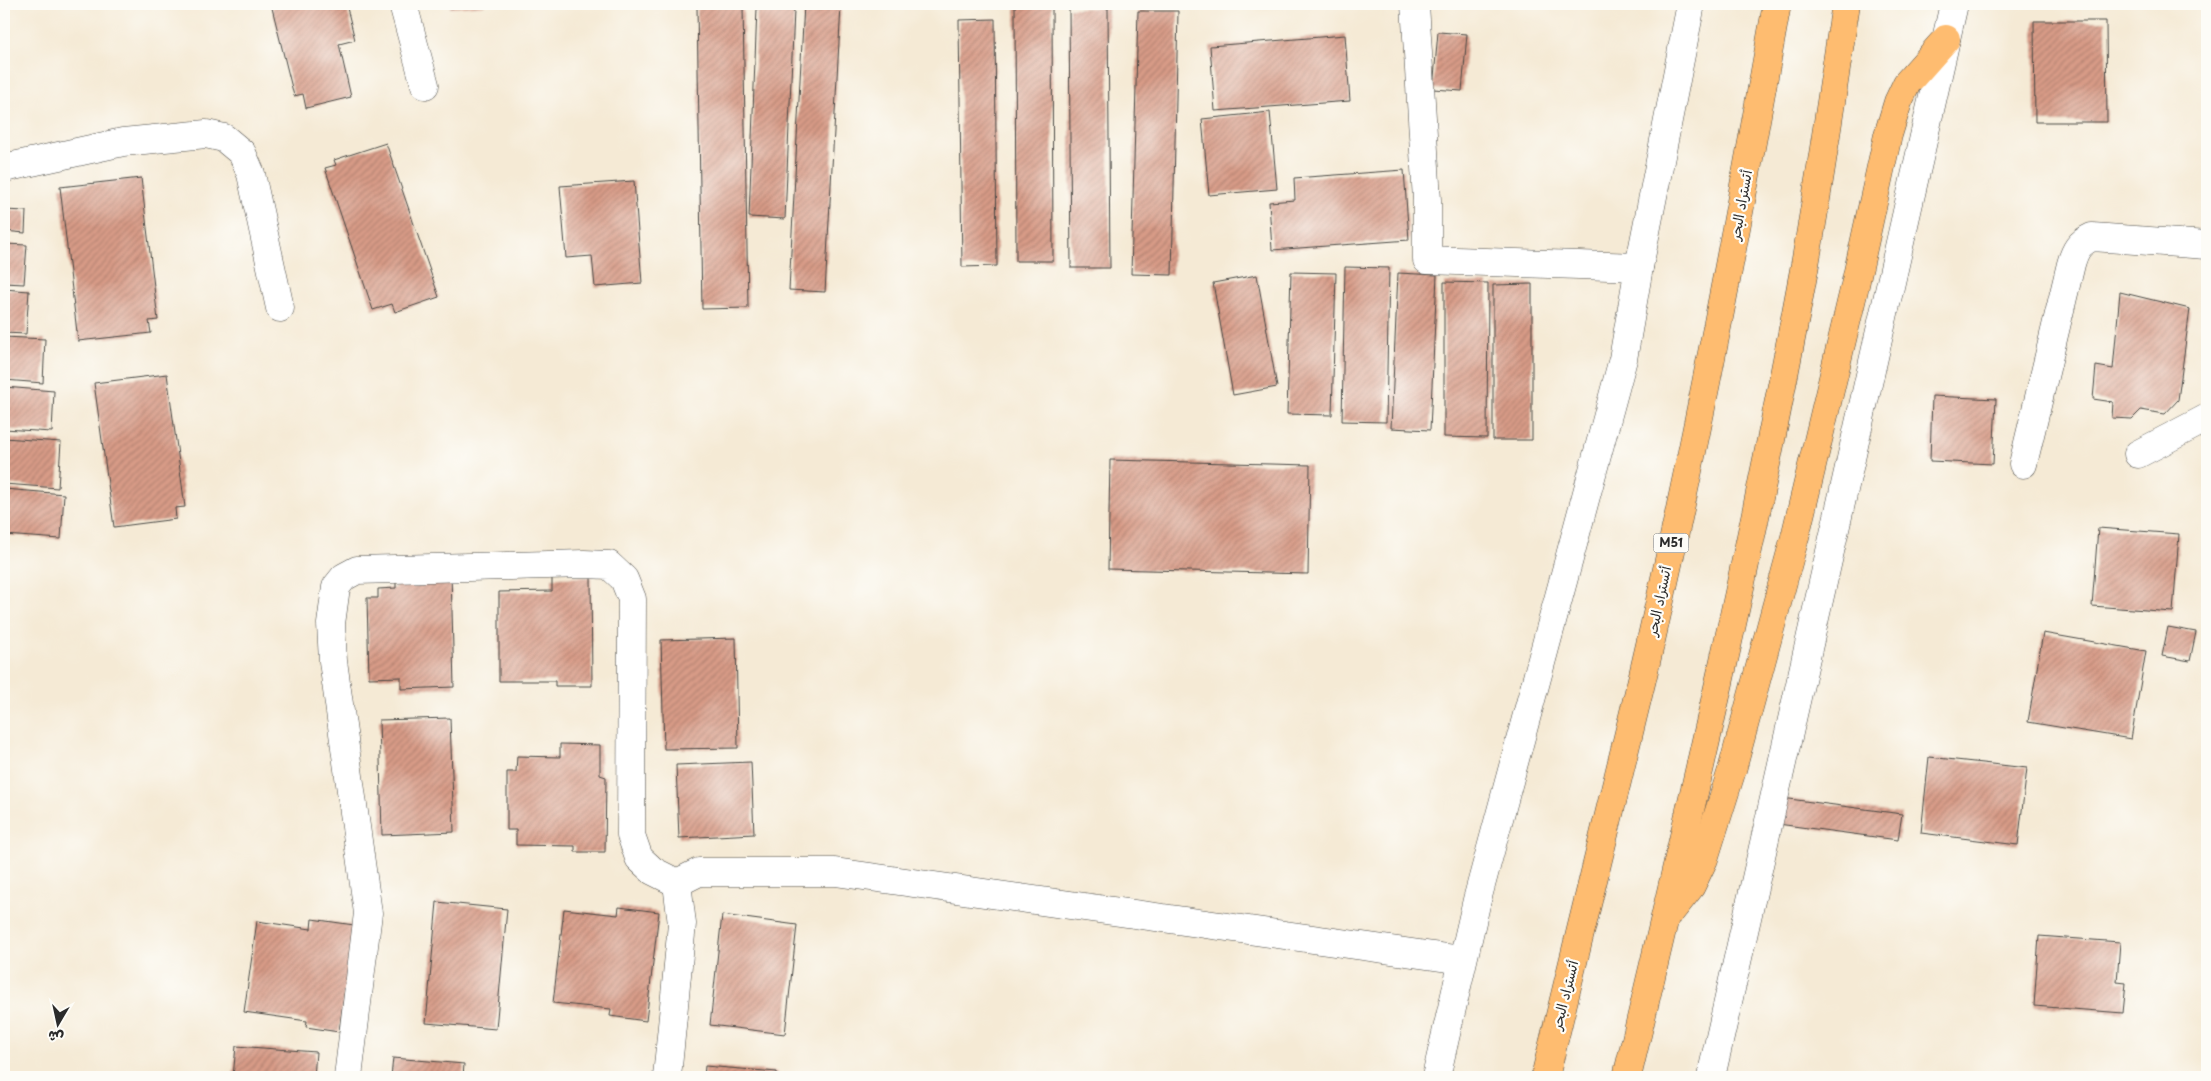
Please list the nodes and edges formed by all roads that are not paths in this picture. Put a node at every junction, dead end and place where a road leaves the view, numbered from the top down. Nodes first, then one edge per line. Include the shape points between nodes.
1 (403, 4) edge
2 (1415, 4) edge
3 (1691, 4) edge
4 (1777, 4) edge
5 (1846, 4) edge
6 (1954, 4) edge
7 (1946, 39) junction
8 (425, 85) dead end
9 (4, 168) edge
10 (2207, 245) edge
11 (1639, 267) junction
12 (280, 308) dead end
13 (2207, 418) edge
14 (2138, 454) dead end
15 (2023, 464) dead end
16 (677, 883) junction
17 (1665, 919) junction
18 (1462, 960) junction
19 (348, 1077) edge
20 (667, 1077) edge
21 (1436, 1077) edge
22 (1545, 1077) edge
23 (1627, 1077) edge
24 (1711, 1077) edge

1 - 8 street
2 - 11 street via 1428,200 1427,260
3 - 11 street
4 - 22 highway, أتستراد البحر / M51 via 1732,255 1643,673
5 - 17 highway via 1804,268 1764,469
6 - 7 street
7 - 17 highway via 1907,83 1898,102 1795,537 1732,770 1704,859 1691,886
7 - 24 street
9 - 12 street via 123,142 206,134 224,138 242,154 251,174
10 - 15 street via 2092,237 2082,241 2071,264
11 - 18 street via 1623,359
13 - 14 street
16 - 18 street via 699,872 835,872
16 - 19 street via 653,871 639,858 632,834 632,599 624,579 609,565 357,570 344,577 336,587 332,608 333,661 368,913
16 - 20 street via 682,924
17 - 23 highway
18 - 21 street

